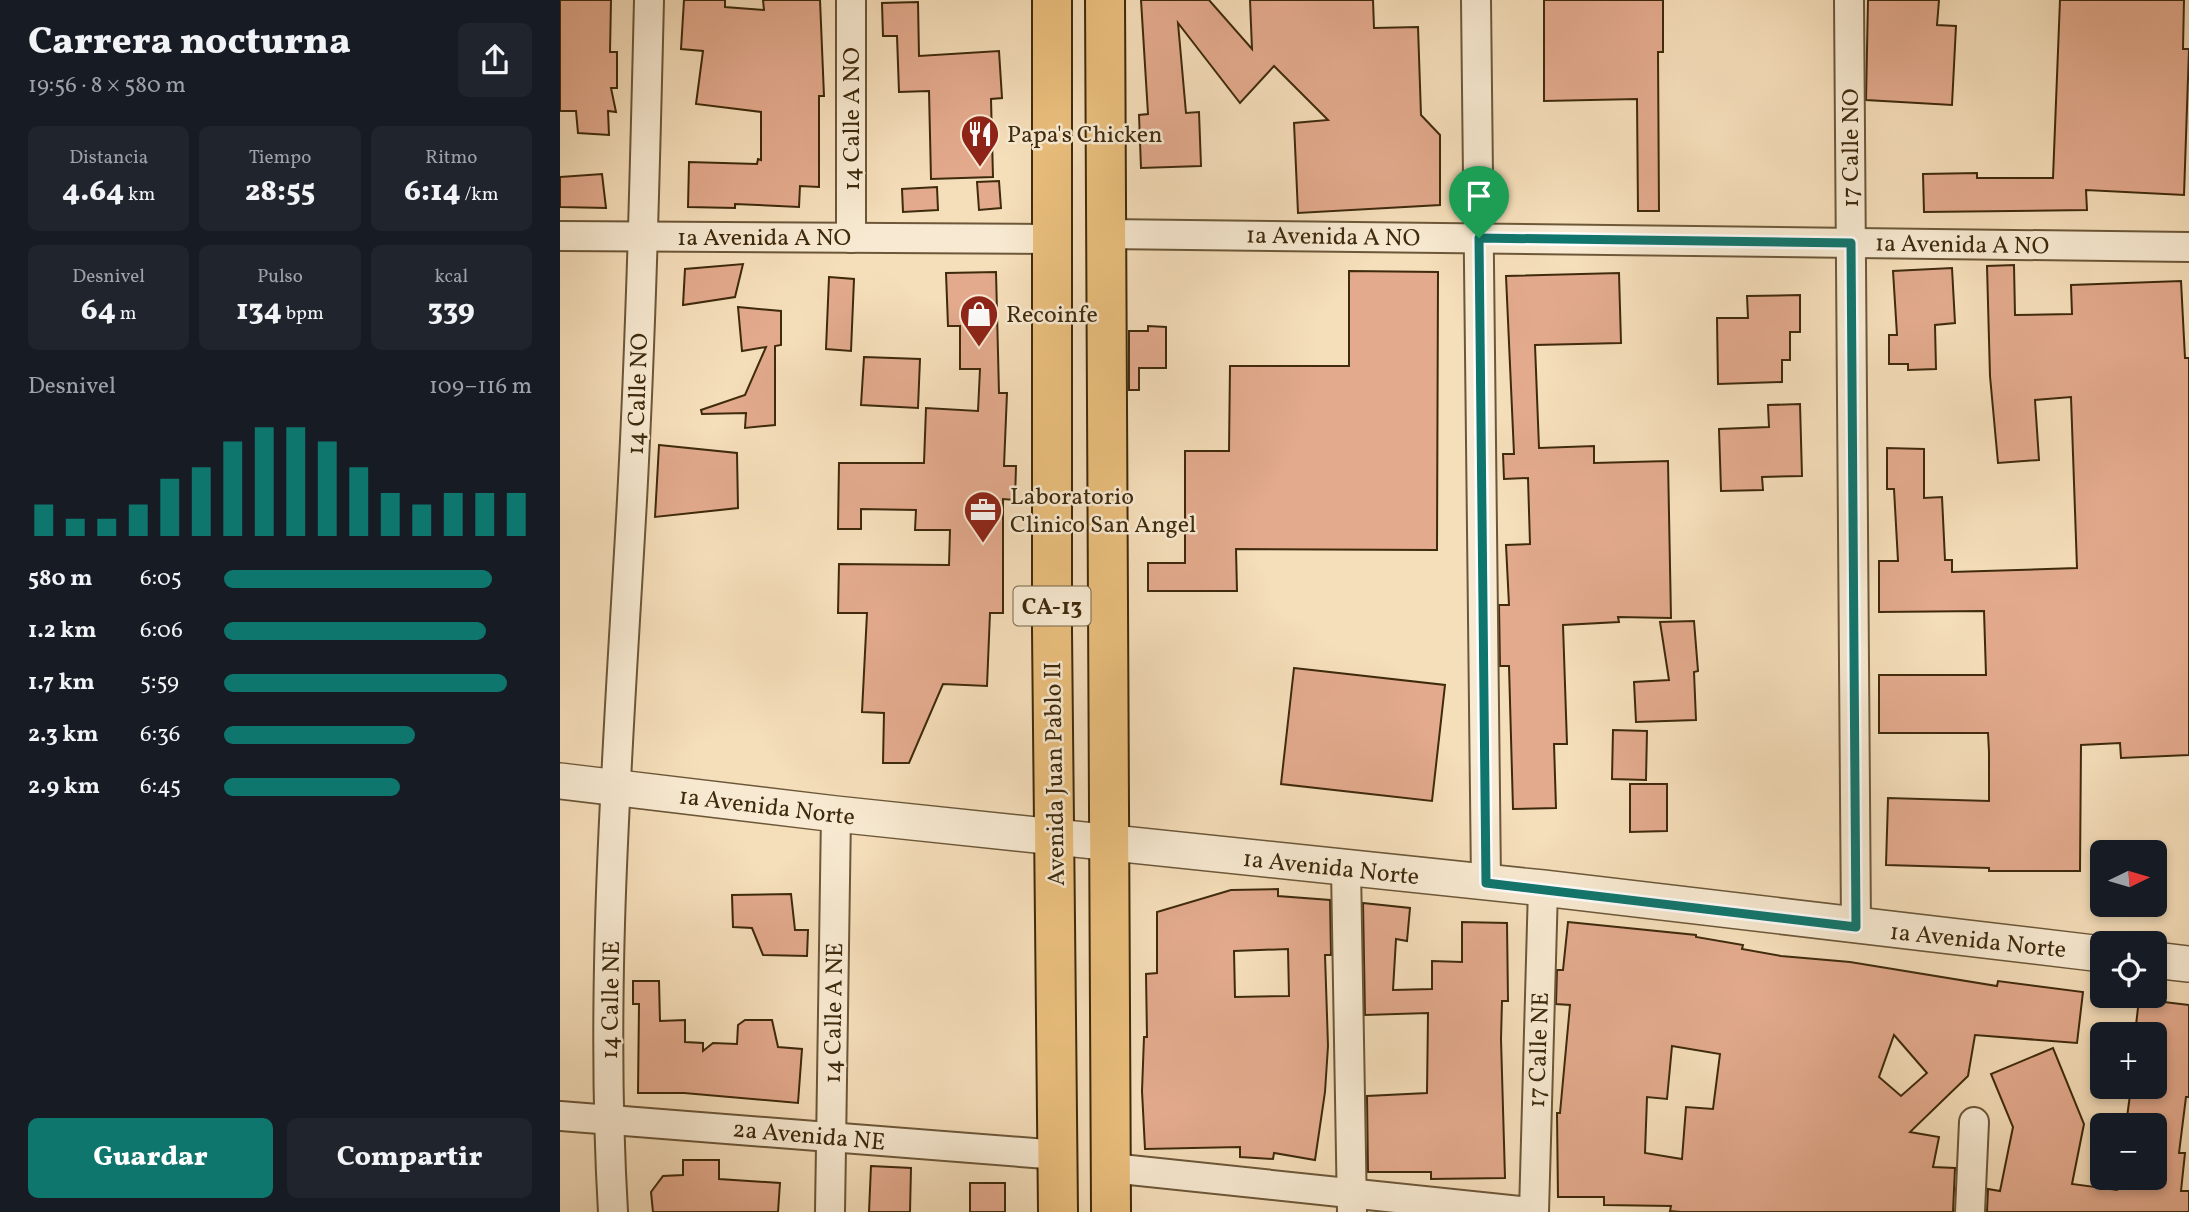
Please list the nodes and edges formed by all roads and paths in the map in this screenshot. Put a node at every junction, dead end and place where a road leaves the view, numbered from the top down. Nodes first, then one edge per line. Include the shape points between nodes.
1 (649, 0) edge
2 (851, 0) edge
3 (1052, 0) edge
4 (1105, 0) edge
5 (1476, 0) edge
6 (1849, 0) edge
7 (1106, 234) junction
8 (560, 236) edge
9 (643, 236) junction
10 (851, 238) junction
11 (1479, 238) junction
12 (1051, 239) junction
13 (1851, 243) junction
14 (2189, 247) edge
15 (560, 781) edge
16 (614, 788) junction
17 (836, 814) junction
18 (1056, 836) junction
19 (1109, 842) junction
20 (1346, 869) junction
21 (1486, 883) junction
22 (1543, 888) junction
23 (1856, 927) junction
24 (2090, 953) edge
25 (2167, 961) edge
26 (2189, 964) edge
27 (560, 1116) edge
28 (608, 1119) junction
29 (1974, 1122) dead end
30 (831, 1136) junction
31 (1059, 1155) junction
32 (1111, 1168) junction
33 (1353, 1203) edge
34 (613, 1212) edge
35 (830, 1212) edge
36 (1058, 1212) edge
37 (1111, 1212) edge
38 (1532, 1212) edge
39 (1970, 1212) edge

1 - 9 street, 14 Calle NO
2 - 10 street, 14 Calle A NO
3 - 12 highway, Avenida Juan Pablo II / CA-13
4 - 7 highway, CA-13
5 - 11 street
6 - 13 street, 17 Calle NO
7 - 11 street, 1a Avenida A NO
7 - 19 highway, CA-13
8 - 9 street, 1a Avenida A NO
9 - 10 street, 1a Avenida A NO
9 - 16 street, 14 Calle NO
10 - 12 street, 1a Avenida A NO
11 - 13 street, 1a Avenida A NO
11 - 21 street
12 - 18 highway, Avenida Juan Pablo II / CA-13
13 - 14 street, 1a Avenida A NO
13 - 23 street, 17 Calle NO
15 - 16 street, 1a Avenida Norte
16 - 17 street, 1a Avenida Norte
16 - 28 street, 14 Calle NE
17 - 18 street, 1a Avenida Norte
17 - 30 street, 14 Calle A NE
18 - 19 street, 1a Avenida Norte
18 - 31 highway, Avenida Juan Pablo II / CA-13
19 - 20 street, 1a Avenida Norte
19 - 32 highway, CA-13
20 - 21 street, 1a Avenida Norte
20 - 33 street
21 - 22 street, 1a Avenida Norte
22 - 23 street, 1a Avenida Norte
22 - 38 street, 17 Calle NE
23 - 24 street, 1a Avenida Norte
25 - 26 street
27 - 28 street, 2a Avenida NE
28 - 30 street, 2a Avenida NE
28 - 34 street, 14 Calle NE
29 - 39 street
30 - 31 street, 2a Avenida NE
30 - 35 street, 14 Calle A NE
31 - 36 highway, Avenida Juan Pablo II / CA-13
32 - 33 street
32 - 37 highway, CA-13
33 - 38 street

